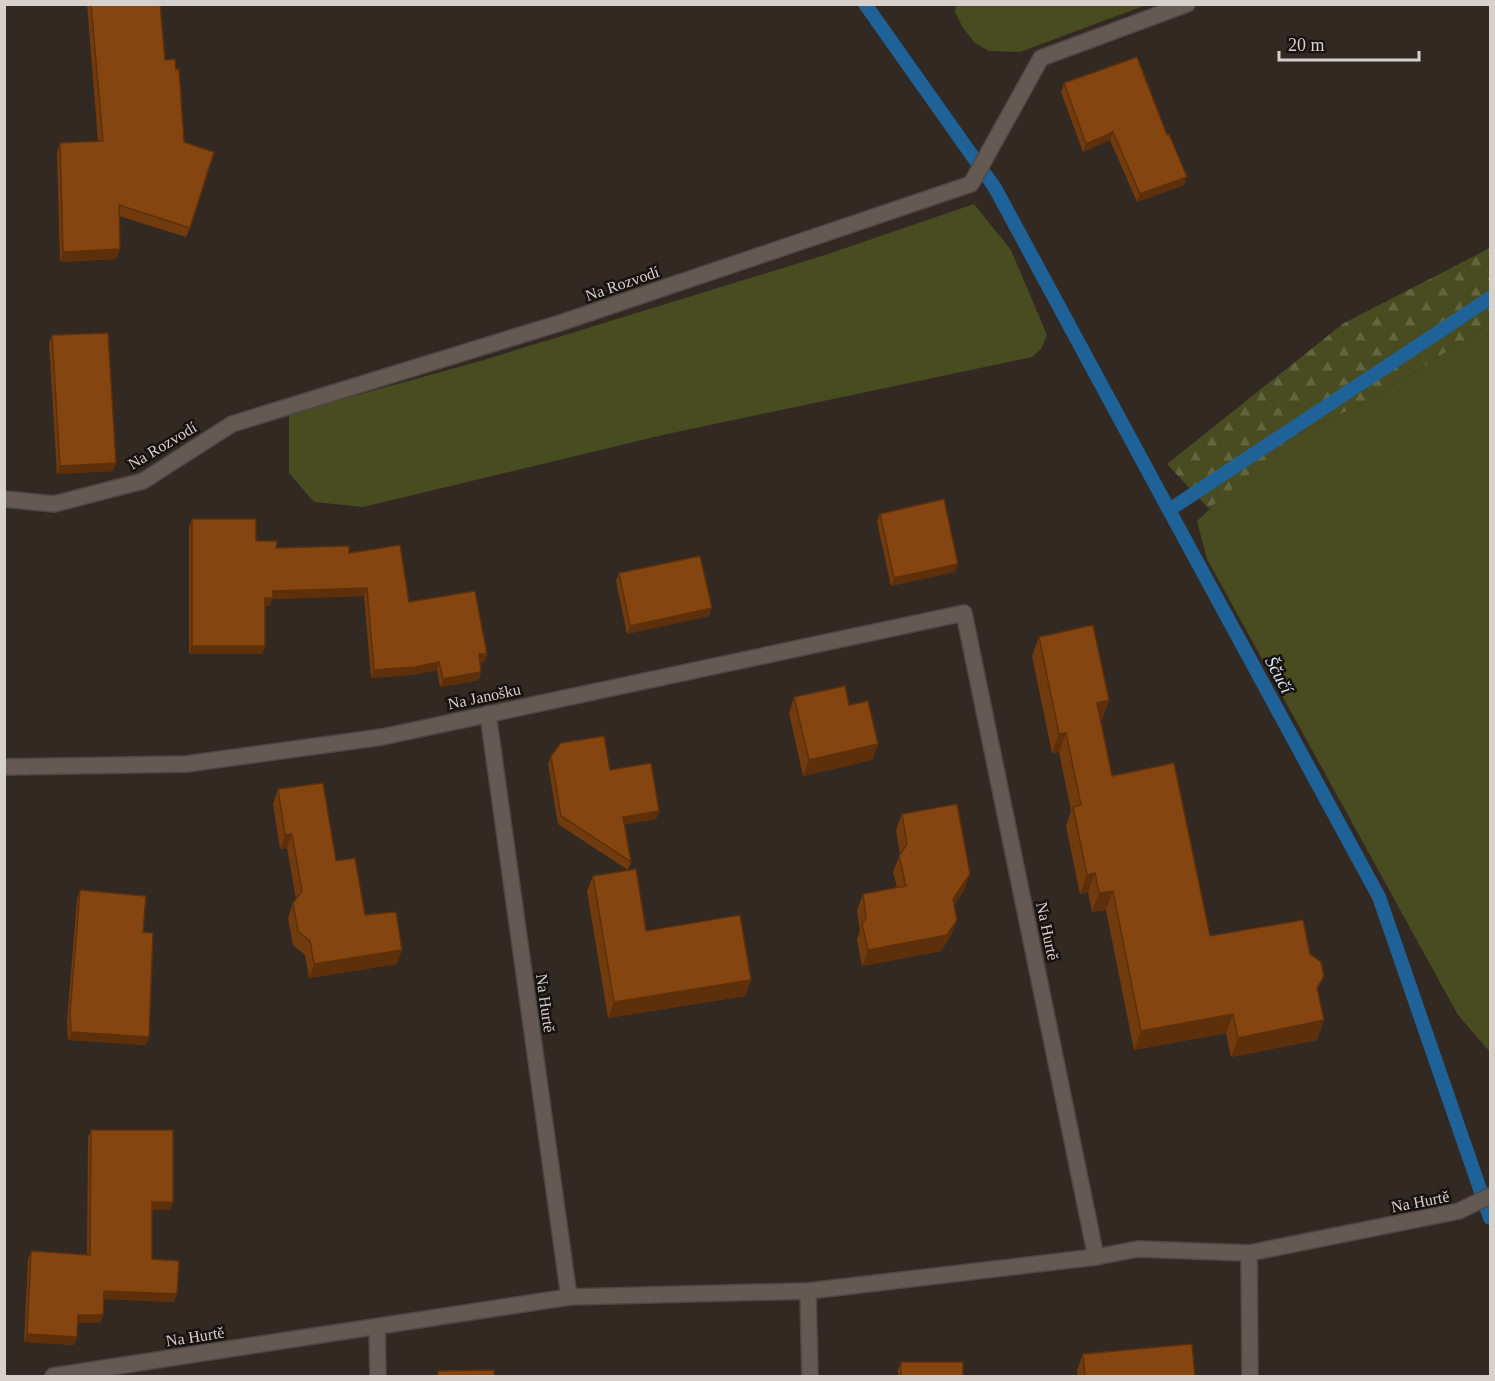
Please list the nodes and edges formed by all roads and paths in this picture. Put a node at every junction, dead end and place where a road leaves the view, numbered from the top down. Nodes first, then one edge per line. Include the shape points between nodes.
1 (1187, 4) edge
2 (4, 499) edge
3 (964, 613) joint
4 (488, 714) junction
5 (4, 767) edge
6 (1491, 1196) edge
7 (1249, 1253) junction
8 (1096, 1257) junction
9 (808, 1291) junction
10 (569, 1297) junction
11 (377, 1327) junction
12 (53, 1377) edge
13 (378, 1377) edge
14 (810, 1377) edge
15 (1250, 1377) edge

1 - 2 street, Na Rozvodí via 1041,58 971,184 560,323 232,424 143,481 54,504
3 - 4 street, Na Janošku
3 - 8 street, Na Hurtě
4 - 5 street, Na Janošku via 382,736 186,764
4 - 10 street, Na Hurtě
6 - 7 street, Na Hurtě via 1459,1211
7 - 8 street, Na Hurtě via 1138,1249
7 - 15 street
8 - 9 street, Na Hurtě
9 - 10 street, Na Hurtě
9 - 14 street
10 - 11 street, Na Hurtě
11 - 12 street, Na Hurtě
11 - 13 street

